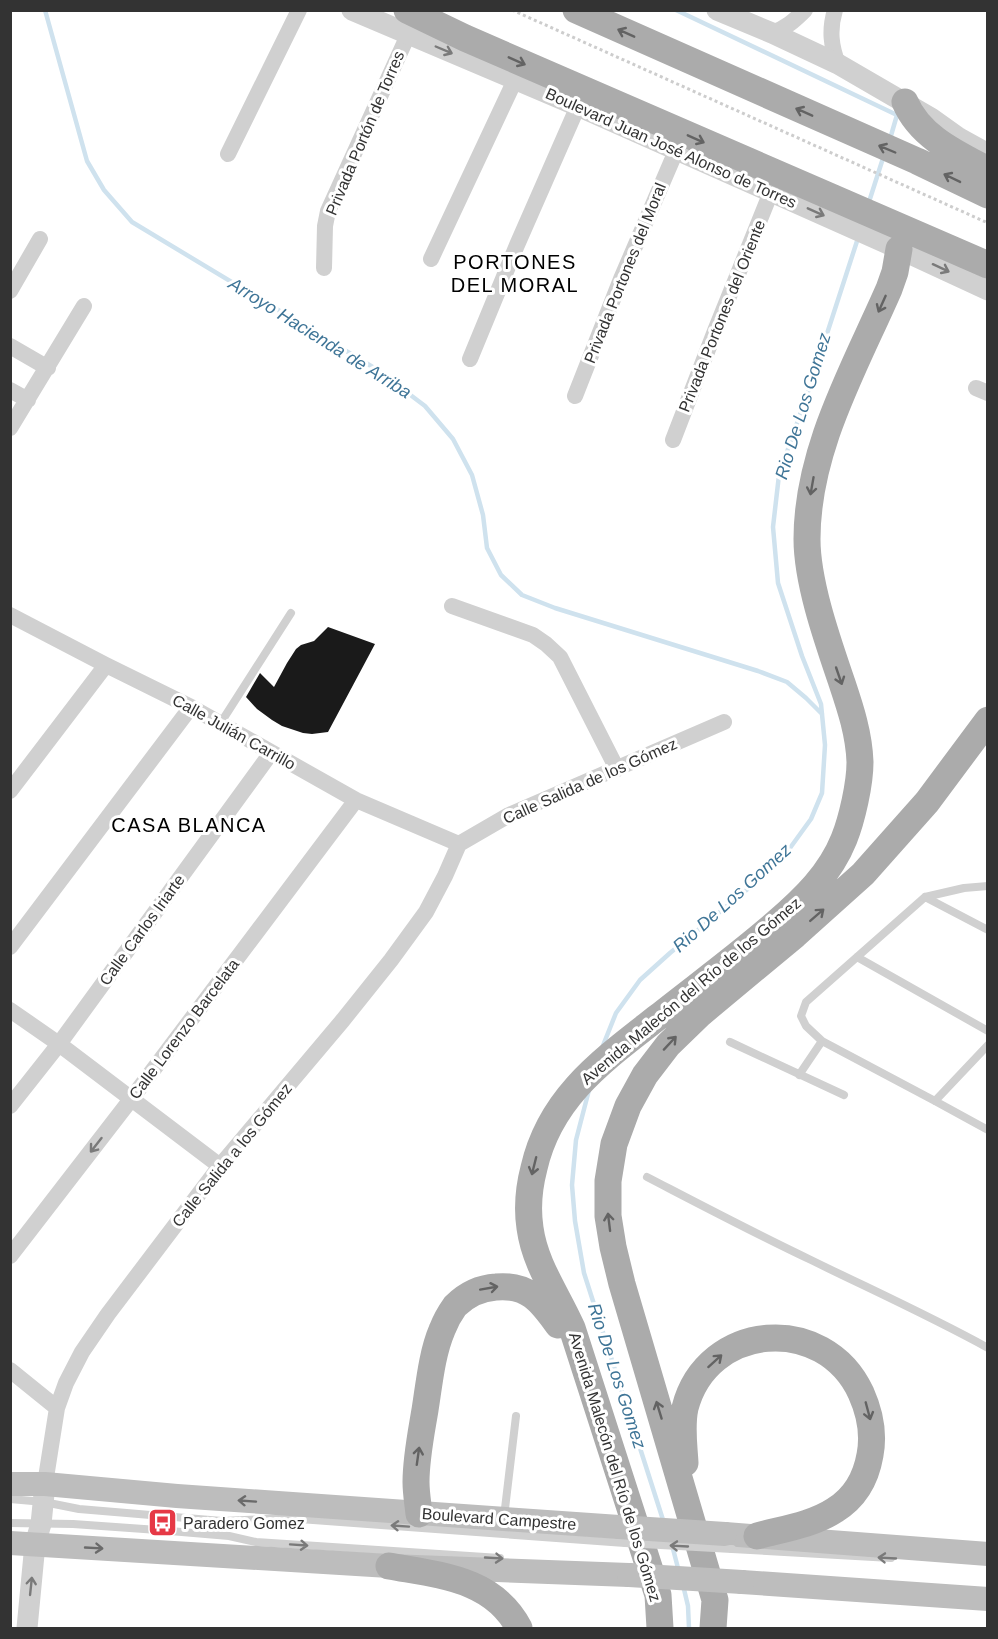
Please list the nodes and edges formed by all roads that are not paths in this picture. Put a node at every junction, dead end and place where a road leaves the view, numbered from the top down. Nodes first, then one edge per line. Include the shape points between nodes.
1 (299, 10) edge
2 (352, 10) edge
3 (576, 10) edge
4 (717, 10) edge
5 (805, 10) edge
6 (835, 10) edge
7 (407, 22) edge
8 (772, 33) junction
9 (838, 64) junction
10 (515, 80) junction
11 (905, 102) junction
12 (578, 106) junction
13 (676, 151) junction
14 (228, 154) dead end
15 (987, 154) edge
16 (987, 171) edge
17 (771, 192) junction
18 (987, 195) edge
19 (841, 213) junction
20 (40, 239) dead end
21 (901, 242) junction
22 (431, 259) dead end
23 (987, 265) edge
24 (324, 268) dead end
25 (987, 290) edge
26 (10, 291) edge
27 (84, 306) dead end
28 (10, 346) edge
29 (470, 359) dead end
30 (48, 368) junction
31 (10, 390) edge
32 (575, 396) dead end
33 (28, 400) junction
34 (10, 428) edge
35 (673, 440) dead end
36 (452, 606) dead end
37 (291, 613) dead end
38 (13, 620) edge
39 (106, 665) junction
40 (191, 707) junction
41 (987, 720) edge
42 (724, 722) dead end
43 (220, 724) junction
44 (271, 753) junction
45 (617, 768) junction
46 (10, 791) edge
47 (356, 800) junction
48 (459, 844) junction
49 (987, 886) edge
50 (926, 897) junction
51 (987, 930) edge
52 (10, 947) edge
53 (857, 957) junction
54 (10, 1010) edge
55 (987, 1031) edge
56 (822, 1041) junction
57 (730, 1042) dead end
58 (59, 1044) junction
59 (987, 1045) edge
60 (800, 1075) junction
61 (844, 1095) dead end
62 (132, 1098) junction
63 (935, 1101) junction
64 (10, 1106) edge
65 (987, 1130) edge
66 (220, 1166) junction
67 (647, 1177) dead end
68 (10, 1256) edge
69 (987, 1348) edge
70 (10, 1370) edge
71 (589, 1382) junction
72 (57, 1408) junction
73 (516, 1416) dead end
74 (10, 1484) edge
75 (44, 1493) junction
76 (684, 1494) junction
77 (10, 1499) edge
78 (419, 1514) junction
79 (504, 1520) junction
80 (10, 1523) edge
81 (38, 1534) junction
82 (622, 1535) junction
83 (757, 1536) junction
84 (729, 1541) junction
85 (10, 1543) edge
86 (987, 1554) edge
87 (512, 1559) dead end
88 (895, 1559) dead end
89 (388, 1566) junction
90 (987, 1599) edge
91 (715, 1600) junction
92 (27, 1629) edge
93 (519, 1629) edge
94 (660, 1629) edge
95 (713, 1629) edge
96 (726, 1629) edge

1 - 14 street
2 - 7 street, Boulevard Juan José Alonso de Torres
18 -> 3 main road
4 - 8 street
5 - 8 street via 793,23
6 - 9 street via 831,39
7 -> 10 street, Boulevard Juan José Alonso de Torres
7 -> 19 main road, Boulevard Juan José Alonso de Torres via 476,43
7 - 24 street, Privada Portón de Torres via 328,211
8 - 9 street
9 - 11 street
10 - 12 street, Boulevard Juan José Alonso de Torres
10 - 22 street
11 - 15 street
11 - 16 main road via 914,120 936,140
12 - 13 street, Boulevard Juan José Alonso de Torres
12 - 29 street
13 - 17 street, Boulevard Juan José Alonso de Torres
13 - 32 street, Privada Portones del Moral
17 -> 19 street, Boulevard Juan José Alonso de Torres
17 - 35 street, Privada Portones del Oriente
19 - 21 main road, Boulevard Juan José Alonso de Torres
20 - 26 street
21 - 23 main road, Boulevard Juan José Alonso de Torres
21 -> 25 street, Boulevard Juan José Alonso de Torres
21 -> 71 main road, Avenida Malecón del Río de los Gómez via 890,289 824,441 808,506 810,574 858,742 860,765 844,839 820,881 803,899 572,1091 547,1128 536,1160 529,1194 530,1229 541,1267 572,1328
27 - 30 street
28 - 30 street
30 - 33 street
31 - 33 street
33 - 34 street
36 - 45 street via 533,635 560,657
37 - 43 lane
38 - 39 street, Calle Julián Carrillo
39 - 40 street, Calle Julián Carrillo
39 - 46 street
40 - 43 street, Calle Julián Carrillo
40 - 52 street
76 -> 41 main road, Avenida Malecón del Río de los Gómez via 622,1284 608,1216 614,1144 628,1106 645,1075 684,1029 838,897 894,841
42 - 45 street, Calle Salida de los Gómez
43 - 44 street, Calle Julián Carrillo
44 - 47 street, Calle Julián Carrillo
44 - 58 street, Calle Carlos Iriarte
45 - 48 street, Calle Salida de los Gómez via 509,815
47 - 48 street, Calle Julián Carrillo
47 - 62 street, Calle Lorenzo Barcelata
48 - 66 street, Calle Salida a los Gómez via 426,912 391,960
49 - 50 lane
50 - 51 lane
50 - 53 lane
53 - 55 lane
53 - 56 lane via 806,1002 801,1016
54 - 58 street
56 - 60 lane
56 - 63 lane
57 - 60 lane
58 - 62 street
58 - 64 street, Calle Carlos Iriarte
59 - 63 lane
60 - 61 lane
62 - 66 street
62 -> 68 street, Calle Lorenzo Barcelata
63 - 65 lane
66 - 72 street, Calle Salida a los Gómez via 82,1352
67 - 69 lane
70 - 72 street
78 -> 71 main road via 417,1463 434,1360 441,1331 462,1300 485,1288 501,1286 536,1297 558,1325
71 - 94 main road, Avenida Malecón del Río de los Gómez via 658,1595
72 - 75 street, Calle Salida a los Gómez
73 - 79 lane
74 - 75 main road, Boulevard Campestre
75 - 77 lane
78 -> 75 main road, Boulevard Campestre via 177,1496
75 - 81 street
82 -> 75 lane via 286,1518 222,1521 80,1509
76 -> 83 main road via 685,1410 692,1388 703,1372 743,1343 764,1338 805,1341 822,1349 849,1373 866,1403 872,1434 867,1469 859,1488 834,1511
76 - 91 main road, Avenida Malecón del Río de los Gómez
78 - 79 main road, Boulevard Campestre
79 - 82 main road, Boulevard Campestre
80 - 81 lane
81 - 85 main road
81 -> 87 lane via 73,1524 229,1536 256,1542
81 -> 89 main road
92 -> 81 street
84 -> 82 main road, Boulevard Campestre, bridge
83 - 84 main road, Boulevard Campestre
83 - 86 main road, Boulevard Campestre
88 -> 84 lane
89 - 90 main road, bridge via 625,1569
89 - 93 main road via 467,1582 502,1605
91 - 95 main road, Avenida Malecón del Río de los Gómez
91 - 96 street

